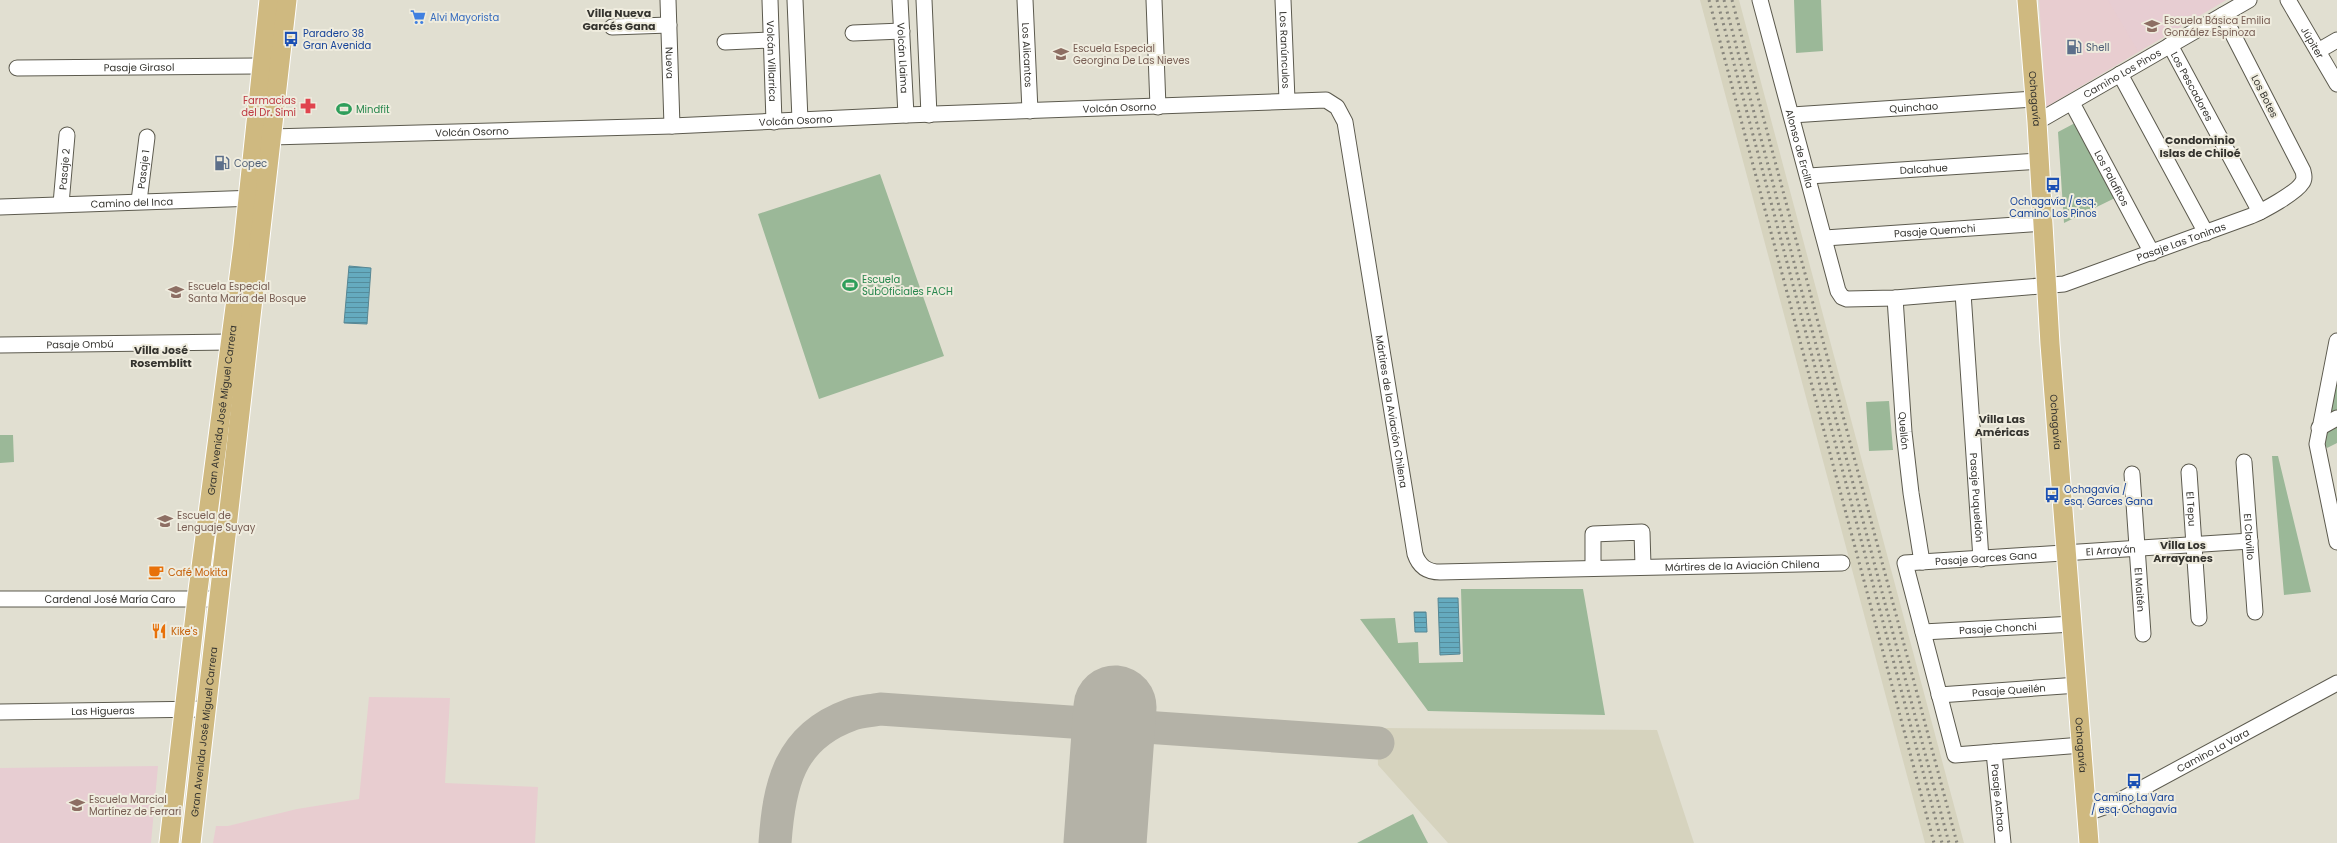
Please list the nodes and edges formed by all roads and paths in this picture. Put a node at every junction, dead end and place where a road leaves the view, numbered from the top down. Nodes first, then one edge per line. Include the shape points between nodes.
1 (269, 0) edge
2 (287, 0) edge
3 (668, 0) edge
4 (770, 0) edge
5 (795, 0) edge
6 (900, 0) edge
7 (924, 0) edge
8 (1025, 0) edge
9 (1154, 0) edge
10 (1283, 0) edge
11 (1760, 0) edge
12 (2027, 0) edge
13 (2249, 0) edge
14 (2288, 0) edge
15 (2223, 15) junction
16 (665, 25) junction
17 (612, 27) dead end
18 (902, 31) junction
19 (853, 33) dead end
20 (771, 40) junction
21 (2337, 40) edge
22 (725, 42) dead end
23 (2170, 45) junction
24 (2318, 51) junction
25 (261, 66) junction
26 (17, 68) dead end
27 (2120, 74) junction
28 (2337, 84) edge
29 (1320, 99) joint
30 (2035, 99) junction
31 (1287, 100) junction
32 (2072, 103) junction
33 (1158, 107) junction
34 (1030, 111) junction
35 (906, 115) junction
36 (929, 115) junction
37 (1792, 115) junction
38 (800, 120) junction
39 (774, 122) junction
40 (2037, 122) junction
41 (672, 126) junction
42 (67, 135) dead end
43 (147, 137) dead end
44 (271, 137) junction
45 (2040, 161) junction
46 (1808, 176) junction
47 (2304, 178) joint
48 (256, 198) junction
49 (139, 201) junction
50 (61, 204) junction
51 (0, 207) edge
52 (2260, 212) junction
53 (2044, 223) junction
54 (2206, 233) junction
55 (1825, 238) junction
56 (2152, 253) junction
57 (2048, 287) junction
58 (1962, 293) junction
59 (1895, 298) junction
60 (2337, 341) edge
61 (231, 342) junction
62 (0, 345) edge
63 (2337, 418) edge
64 (2319, 428) junction
65 (2244, 462) dead end
66 (2189, 472) dead end
67 (2132, 474) dead end
68 (2334, 514) edge
69 (2250, 541) junction
70 (2337, 542) edge
71 (2194, 545) junction
72 (2137, 549) junction
73 (2068, 554) junction
74 (1981, 558) junction
75 (1922, 562) junction
76 (1842, 563) dead end
77 (1643, 566) junction
78 (1593, 567) junction
79 (197, 598) junction
80 (0, 599) edge
81 (220, 599) junction
82 (2255, 612) dead end
83 (2199, 618) dead end
84 (2073, 624) junction
85 (1923, 632) junction
86 (2143, 634) dead end
87 (2337, 683) edge
88 (2078, 685) junction
89 (1939, 695) junction
90 (184, 708) junction
91 (206, 709) junction
92 (0, 712) edge
93 (2082, 745) junction
94 (1994, 752) junction
95 (2087, 813) junction
96 (169, 843) edge
97 (191, 843) edge
98 (2003, 843) edge
99 (2090, 843) edge

1 - 25 main road, Gran Avenida José Miguel Carrera
2 - 44 main road, Gran Avenida José Miguel Carrera
3 - 16 street, Nueva
4 - 20 street, Volcán Villarrica
5 - 38 street
6 - 18 street, Volcán Llaima
7 - 36 street
8 - 34 street, Los Alicantos
9 - 33 street
10 - 31 street, Los Ranúnculos
11 - 37 street, Alonso de Ercilla
12 - 30 main road, Ochagavía
13 - 15 street, Camino Los Pinos
14 - 24 street, Júpiter
15 - 23 street, Camino Los Pinos
15 - 47 street, Los Botes
16 - 17 street
16 - 41 street, Nueva
18 - 19 street
18 - 35 street, Volcán Llaima
20 - 22 street
20 - 39 street, Volcán Villarrica
21 - 24 street
23 - 27 street, Camino Los Pinos
23 - 52 street, Los Pescadores
24 - 28 street, Júpiter
25 - 26 street, Pasaje Girasol
25 - 48 main road, Gran Avenida José Miguel Carrera
27 - 32 street, Camino Los Pinos
27 - 54 street
29 - 31 street, Volcán Osorno
29 - 78 street, Mártires de la Aviación Chilena via 1337,106 1345,122 1418,562 1435,572
30 - 37 street, Quinchao
30 - 40 main road, Ochagavía
31 - 33 street, Volcán Osorno
32 - 40 street, Camino Los Pinos
32 - 56 street, Los Palafitos
33 - 34 street, Volcán Osorno
34 - 36 street, Volcán Osorno
35 - 36 street, Volcán Osorno
35 - 38 street, Volcán Osorno
37 - 46 street, Alonso de Ercilla
38 - 39 street, Volcán Osorno
39 - 41 street, Volcán Osorno
40 - 45 main road, Ochagavía
41 - 44 street, Volcán Osorno
42 - 50 street, Pasaje 2
43 - 49 street, Pasaje 1
44 - 48 main road, Gran Avenida José Miguel Carrera
45 - 46 street, Dalcahue
45 - 53 main road, Ochagavía
46 - 55 street, Alonso de Ercilla
47 - 52 street, Pasaje Las Toninas via 2302,184
48 - 49 street, Camino del Inca
48 - 61 main road, Gran Avenida José Miguel Carrera
48 - 81 main road, Gran Avenida José Miguel Carrera
49 - 50 street, Camino del Inca
50 - 51 street, Camino del Inca
52 - 54 street, Pasaje Las Toninas
53 - 55 street, Pasaje Quemchi
53 - 57 main road, Ochagavía
54 - 56 street, Pasaje Las Toninas
55 - 59 street, Alonso de Ercilla via 1838,291 1842,297
56 - 57 street, Pasaje Las Toninas via 2072,282
57 - 58 street
57 - 73 main road, Ochagavía
58 - 59 street
58 - 74 street, Pasaje Puqueldón
59 - 75 street, Quellón via 1904,432
60 - 64 street
61 - 62 street, Pasaje Ombú
61 - 79 main road, Gran Avenida José Miguel Carrera
63 - 64 street
64 - 68 street via 2317,451
65 - 69 street, El Clavillo
66 - 71 street, El Tepu
67 - 72 street, El Maitén
68 - 70 street
69 - 71 street, El Arrayán
69 - 82 street, El Clavillo
71 - 72 street, El Arrayán
71 - 83 street, El Tepu
72 - 73 street, El Arrayán
72 - 86 street, El Maitén
73 - 74 street, Pasaje Garces Gana
73 - 84 main road, Ochagavía
74 - 75 street, Pasaje Garces Gana
75 - 85 street, Pasaje Garces Gana via 1905,563
76 - 77 street, Mártires de la Aviación Chilena
77 - 78 street, Mártires de la Aviación Chilena
77 - 78 street via 1642,532 1593,534
79 - 80 street, Cardenal José María Caro
79 - 81 street, Cardenal José María Caro
79 - 90 main road, Gran Avenida José Miguel Carrera
81 - 91 main road, Gran Avenida José Miguel Carrera
84 - 85 street, Pasaje Chonchi
84 - 88 main road, Ochagavía
85 - 89 street
87 - 95 street, Camino La Vara via 2113,804
88 - 89 street, Pasaje Queilén
88 - 93 main road, Ochagavía
89 - 94 street, Pasaje Achao via 1955,755
90 - 91 street, Las Higueras
90 - 92 street, Las Higueras
90 - 96 main road, Gran Avenida José Miguel Carrera
91 - 97 main road, Gran Avenida José Miguel Carrera
93 - 94 street, Pasaje Achao
93 - 95 main road, Ochagavía
94 - 98 street, Pasaje Achao
95 - 99 main road, Ochagavía

